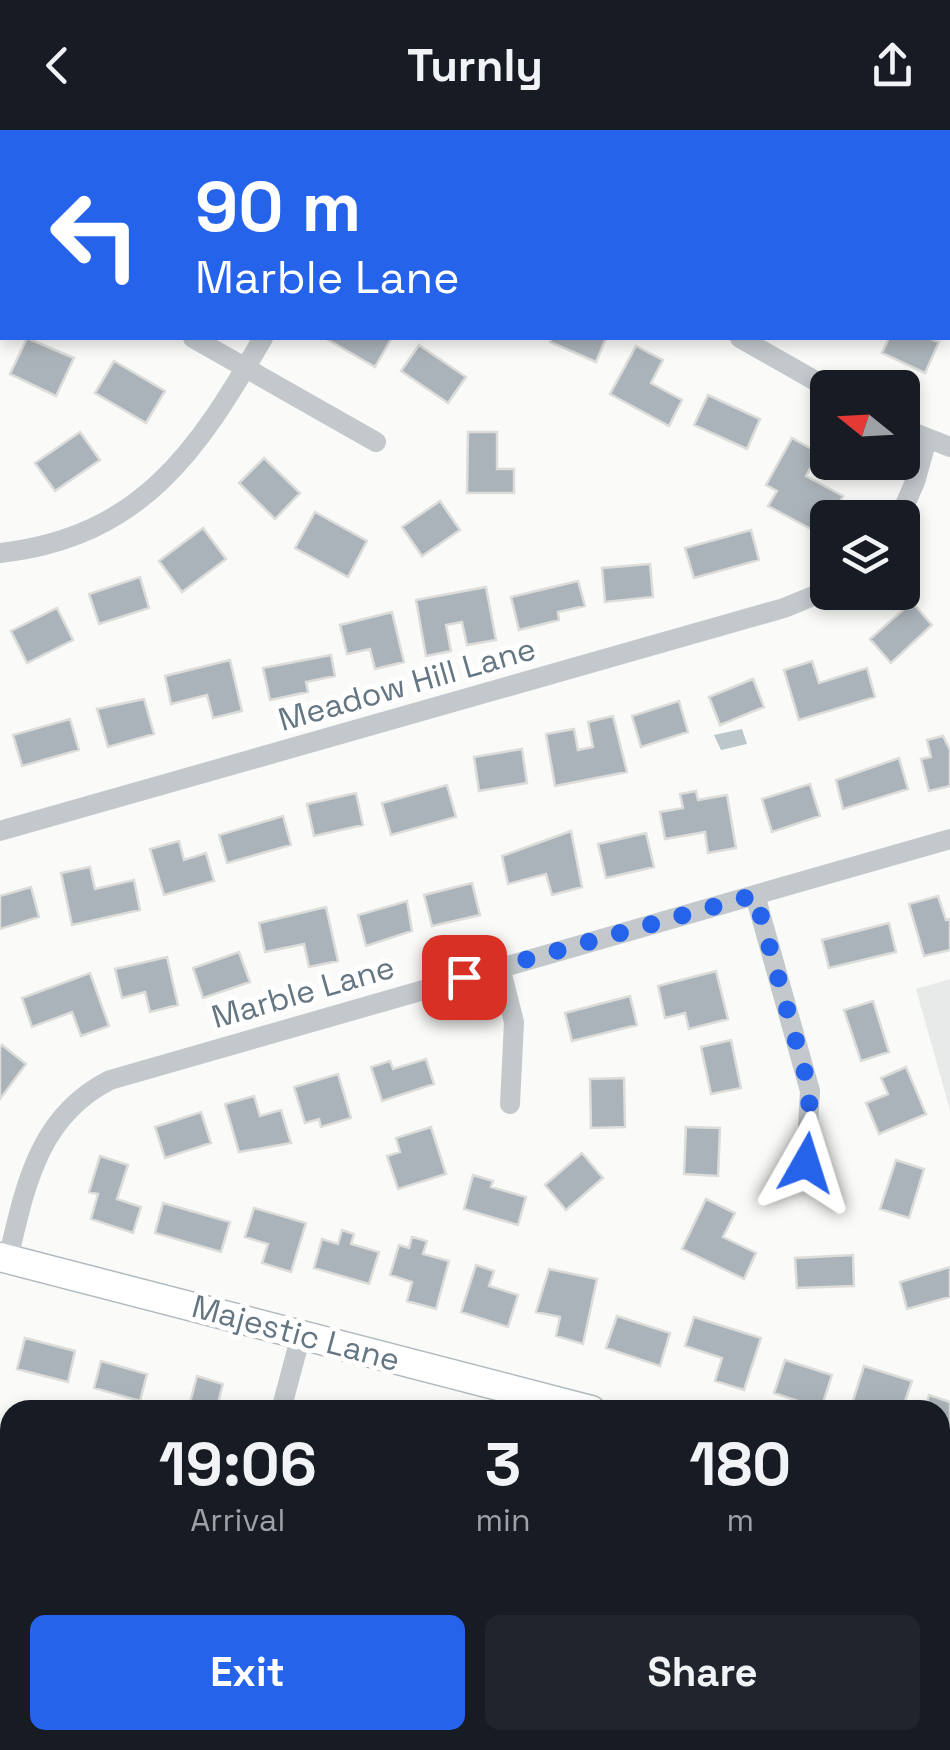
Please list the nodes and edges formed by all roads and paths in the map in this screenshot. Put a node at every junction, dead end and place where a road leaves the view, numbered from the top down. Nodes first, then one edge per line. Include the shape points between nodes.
1 (196, 340) edge
2 (262, 340) edge
3 (744, 340) edge
4 (244, 369) junction
5 (810, 378) edge
6 (920, 436) edge
7 (927, 439) junction
8 (376, 442) dead end
9 (950, 447) edge
10 (908, 500) edge
11 (0, 553) edge
12 (810, 597) edge
13 (0, 831) edge
14 (950, 839) edge
15 (755, 895) junction
16 (500, 967) junction
17 (510, 1104) dead end
18 (806, 1163) dead end
19 (4, 1258) edge
20 (301, 1334) junction
21 (284, 1400) edge
22 (545, 1400) edge

1 - 4 street
2 - 4 street
3 - 5 street
4 - 8 street
4 - 11 street via 184,461 142,498 76,534
6 - 7 street
7 - 9 street
7 - 10 street
12 - 13 street, Meadow Hill Lane
14 - 15 street, Marble Lane
15 - 16 street, Marble Lane
15 - 18 street via 810,1091
16 - 17 street via 514,1022
16 - 19 street, Marble Lane via 95,1087 61,1116 36,1155
19 - 20 street, Majestic Lane
20 - 21 street
20 - 22 street, Majestic Lane

